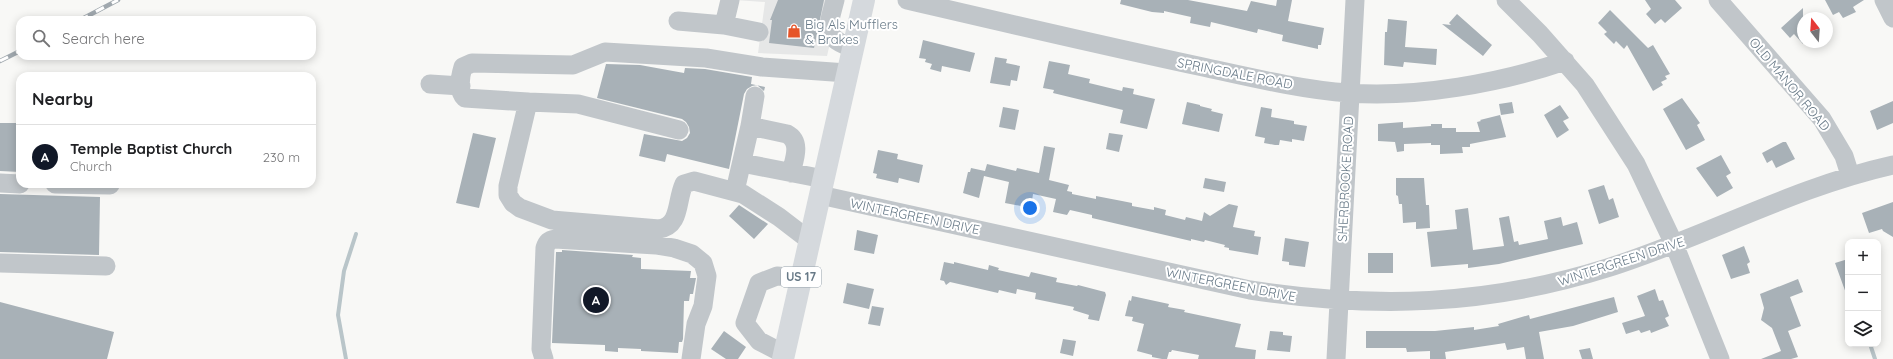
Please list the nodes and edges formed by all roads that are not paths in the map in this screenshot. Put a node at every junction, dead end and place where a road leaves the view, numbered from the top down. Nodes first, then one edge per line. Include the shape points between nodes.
1 (730, 0) edge
2 (835, 0) edge
3 (864, 0) edge
4 (907, 0) edge
5 (1355, 0) edge
6 (1506, 0) edge
7 (1718, 0) edge
8 (1884, 0) edge
9 (1893, 18) edge
10 (678, 21) dead end
11 (724, 25) junction
12 (759, 32) dead end
13 (853, 48) junction
14 (1565, 61) junction
15 (762, 67) junction
16 (847, 74) junction
17 (430, 84) dead end
18 (461, 86) junction
19 (1349, 94) junction
20 (528, 102) junction
21 (750, 126) junction
22 (679, 130) dead end
23 (742, 163) junction
24 (1893, 165) edge
25 (791, 173) junction
26 (1850, 175) junction
27 (0, 183) edge
28 (16, 184) edge
29 (822, 187) junction
30 (735, 191) junction
31 (809, 240) junction
32 (1674, 244) junction
33 (0, 263) edge
34 (106, 266) dead end
35 (801, 278) junction
36 (1339, 301) junction
37 (783, 356) edge
38 (544, 359) edge
39 (691, 359) edge
40 (1336, 359) edge
41 (1720, 359) edge

1 - 11 street
2 - 13 street via 829,32 833,39
3 - 13 main road, US 17
4 - 19 street, SPRINGDALE ROAD via 1156,57
5 - 19 street, SHERBROOKE ROAD
6 - 14 street
7 - 26 street, OLD MANOR ROAD via 1822,119 1844,156
8 - 9 street
10 - 11 street
11 - 12 street
13 - 16 main road, US 17
14 - 19 street, SPRINGDALE ROAD via 1519,75 1428,91
14 - 32 street via 1602,109 1636,164
15 - 16 street
15 - 18 street via 706,58 605,52 573,64 472,63 463,68
15 - 21 street
16 - 29 main road, US 17
17 - 18 street
18 - 20 street via 462,95 470,100
19 - 36 street, SHERBROOKE ROAD
20 - 22 street via 578,104
20 - 30 street via 508,186 510,199 520,208 552,220 659,229 672,224 682,189 689,182
21 - 23 street
21 - 25 street via 793,137 796,148
23 - 25 street, WINTERGREEN DRIVE
23 - 30 street
24 - 26 street, WINTERGREEN DRIVE
25 - 29 street, WINTERGREEN DRIVE
26 - 32 street, WINTERGREEN DRIVE
27 - 28 street
29 - 31 main road, US 17
29 - 36 street, WINTERGREEN DRIVE via 1250,290
30 - 31 street via 779,217
31 - 35 main road, US 17
32 - 36 street, WINTERGREEN DRIVE via 1608,268 1544,286 1499,294 1405,302
32 - 41 street
33 - 34 street
35 - 37 main road, US 17
35 - 37 street via 777,276 759,283 746,323 759,341
36 - 40 street, SHERBROOKE ROAD
38 - 39 street via 541,349 545,248 546,243 555,239 674,248 692,254 702,263 708,276 703,306 696,324

